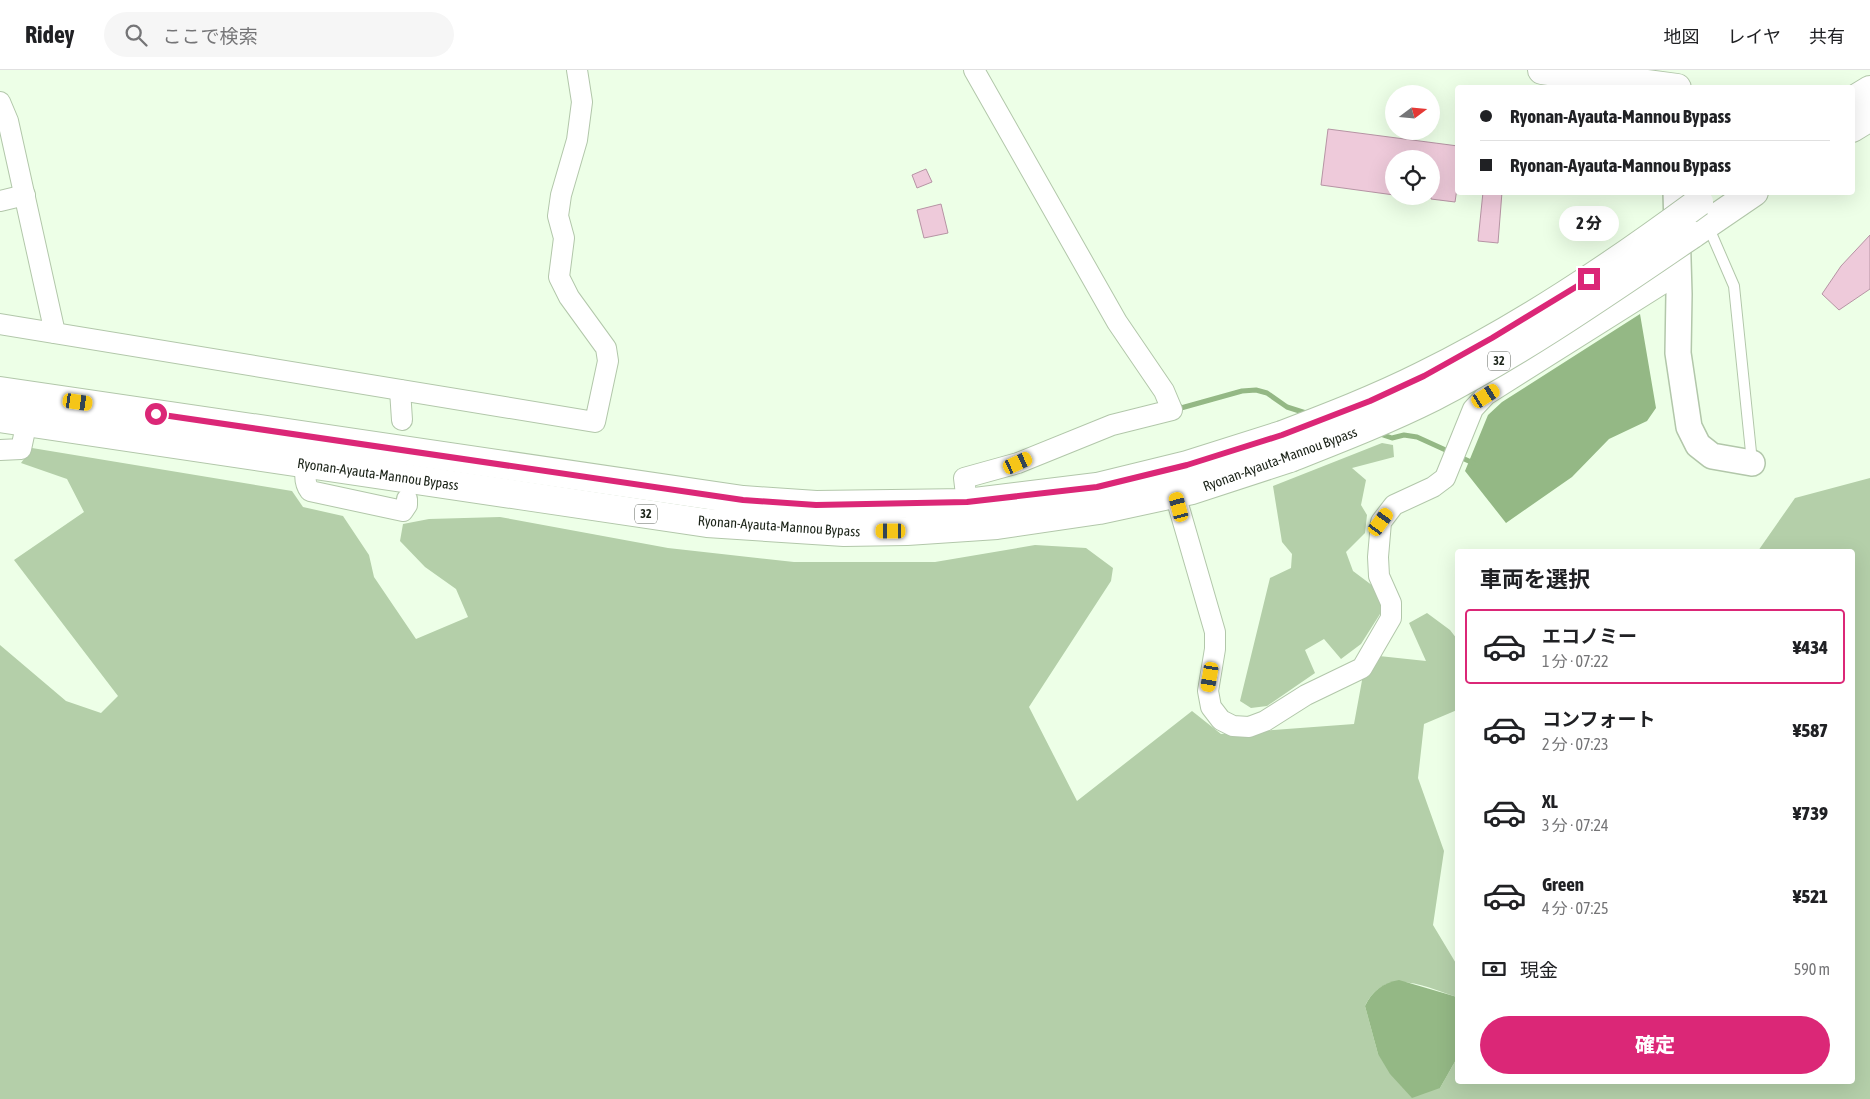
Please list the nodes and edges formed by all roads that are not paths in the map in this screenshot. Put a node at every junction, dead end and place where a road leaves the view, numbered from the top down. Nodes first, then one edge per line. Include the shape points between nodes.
1 (577, 70) edge
2 (974, 70) edge
3 (1542, 70) edge
4 (1654, 85) edge
5 (1870, 90) edge
6 (1855, 99) edge
7 (0, 102) edge
8 (1855, 113) edge
9 (1870, 116) edge
10 (1855, 126) edge
11 (25, 195) junction
12 (1744, 195) edge
13 (0, 201) edge
14 (1697, 209) edge
15 (1678, 274) junction
16 (0, 324) edge
17 (55, 333) junction
18 (400, 390) junction
19 (0, 391) edge
20 (0, 418) edge
21 (402, 420) dead end
22 (27, 421) junction
23 (1286, 447) junction
24 (0, 450) edge
25 (310, 451) junction
26 (1752, 464) joint
27 (1176, 494) junction
28 (406, 499) dead end
29 (967, 502) junction

1 - 18 street via 582,102 577,140 558,216 564,238 559,277 569,297 606,348 608,362 596,422
2 - 29 street via 1117,322 1164,391 1172,410 1112,425 1001,469 964,478
3 - 4 main road
5 - 6 main road
7 - 11 street via 8,121
8 - 9 main road
9 - 10 main road
11 - 13 street
11 - 17 street
12 - 14 main road, Ryonan-Ayauta-Mannou Bypass / 32
14 - 15 street
14 - 23 main road, Ryonan-Ayauta-Mannou Bypass / 32, bridge via 1492,338
14 - 26 lane via 1714,236 1734,286
15 - 26 street via 1678,353 1689,427 1698,445 1712,456
15 - 27 street via 1486,396 1473,409 1445,478 1394,505 1381,522 1379,576 1391,603 1391,618 1362,668 1249,727 1232,726 1221,720 1211,707 1208,691 1215,632
16 - 17 street
17 - 18 street
18 - 21 street
19 - 25 main road, Ryonan-Ayauta-Mannou Bypass / 32
20 - 22 main road, Ryonan-Ayauta-Mannou Bypass / 32
22 - 24 street via 21,449
22 - 25 main road, Ryonan-Ayauta-Mannou Bypass / 32
23 - 27 main road, Ryonan-Ayauta-Mannou Bypass / 32
23 - 29 main road, Ryonan-Ayauta-Mannou Bypass / 32 via 1187,465 1097,487
25 - 27 main road, Ryonan-Ayauta-Mannou Bypass / 32 via 706,523 844,532 997,525
25 - 28 street via 304,478 310,491 403,511
25 - 29 main road, Ryonan-Ayauta-Mannou Bypass / 32 via 743,500 816,505

